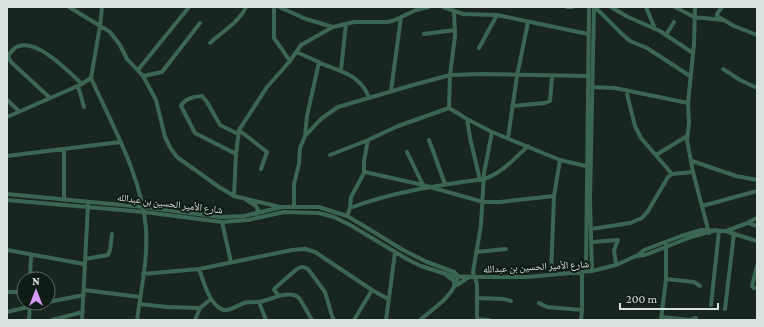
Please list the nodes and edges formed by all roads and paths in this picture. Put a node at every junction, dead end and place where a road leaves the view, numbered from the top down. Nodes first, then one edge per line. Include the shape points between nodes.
1 (68, 7) edge
2 (102, 7) edge
3 (189, 7) edge
4 (246, 7) edge
5 (274, 7) edge
6 (279, 7) edge
7 (429, 7) edge
8 (567, 7) edge
9 (572, 7) edge
10 (588, 7) edge
11 (594, 7) edge
12 (611, 7) edge
13 (646, 7) edge
14 (675, 7) edge
15 (695, 7) edge
16 (722, 7) edge
17 (445, 8) edge
18 (454, 12) junction
19 (497, 15) junction
20 (402, 17) junction
21 (694, 17) junction
22 (723, 20) junction
23 (200, 22) dead end
24 (528, 22) junction
25 (674, 22) dead end
26 (346, 24) junction
27 (100, 26) junction
28 (333, 27) junction
29 (655, 29) junction
30 (455, 30) junction
31 (424, 34) dead end
32 (588, 34) junction
33 (757, 34) edge
34 (666, 35) junction
35 (210, 43) dead end
36 (479, 48) dead end
37 (296, 52) junction
38 (693, 53) junction
39 (290, 61) junction
40 (319, 62) junction
41 (724, 69) dead end
42 (138, 70) junction
43 (341, 70) junction
44 (450, 75) junction
45 (143, 76) junction
46 (517, 76) junction
47 (552, 76) junction
48 (588, 76) junction
49 (690, 76) junction
50 (91, 78) junction
51 (80, 85) junction
52 (592, 87) junction
53 (757, 88) edge
54 (626, 90) junction
55 (391, 91) junction
56 (50, 97) junction
57 (369, 98) junction
58 (7, 100) edge
59 (688, 103) junction
60 (512, 106) junction
61 (84, 107) dead end
62 (450, 108) junction
63 (19, 111) junction
64 (7, 117) edge
65 (467, 119) junction
66 (239, 132) junction
67 (492, 132) junction
68 (306, 136) junction
69 (687, 136) junction
70 (508, 138) junction
71 (368, 140) junction
72 (429, 140) dead end
73 (120, 142) junction
74 (528, 146) junction
75 (64, 150) junction
76 (407, 152) dead end
77 (589, 153) junction
78 (236, 154) junction
79 (330, 155) dead end
80 (656, 155) junction
81 (7, 156) edge
82 (560, 160) junction
83 (692, 161) junction
84 (586, 166) junction
85 (261, 169) dead end
86 (365, 172) junction
87 (693, 172) junction
88 (672, 174) junction
89 (482, 179) junction
90 (757, 180) edge
91 (445, 184) junction
92 (423, 185) junction
93 (431, 188) junction
94 (757, 192) edge
95 (7, 194) edge
96 (22, 196) junction
97 (234, 196) junction
98 (554, 196) junction
99 (244, 199) junction
100 (7, 200) edge
101 (64, 200) junction
102 (21, 201) junction
103 (88, 202) junction
104 (483, 202) junction
105 (702, 206) junction
106 (88, 207) junction
107 (282, 207) junction
108 (294, 207) junction
109 (305, 207) junction
110 (350, 208) junction
111 (144, 209) junction
112 (306, 212) junction
113 (256, 214) junction
114 (347, 216) junction
115 (245, 218) junction
116 (757, 218) edge
117 (222, 222) junction
118 (748, 223) junction
119 (757, 226) edge
120 (591, 229) junction
121 (708, 231) junction
122 (718, 231) junction
123 (725, 231) junction
124 (734, 233) junction
125 (112, 234) dead end
126 (757, 241) edge
127 (592, 242) junction
128 (666, 244) junction
129 (7, 250) edge
130 (506, 250) dead end
131 (476, 252) junction
132 (395, 253) junction
133 (31, 255) junction
134 (85, 259) junction
135 (231, 262) junction
136 (84, 264) junction
137 (616, 265) junction
138 (757, 266) edge
139 (199, 269) junction
140 (30, 271) edge
141 (592, 271) junction
142 (438, 272) junction
143 (584, 272) junction
144 (143, 274) junction
145 (551, 275) junction
146 (458, 276) junction
147 (469, 277) junction
148 (475, 277) junction
149 (666, 279) junction
150 (700, 286) dead end
151 (757, 288) edge
152 (454, 289) junction
153 (372, 290) junction
154 (84, 292) junction
155 (279, 296) junction
156 (140, 297) junction
157 (477, 298) junction
158 (211, 299) junction
159 (388, 299) junction
160 (56, 300) edge
161 (511, 301) dead end
162 (259, 302) junction
163 (539, 303) dead end
164 (139, 304) junction
165 (711, 305) dead end
166 (200, 308) junction
167 (725, 309) dead end
168 (582, 310) junction
169 (83, 312) junction
170 (661, 318) edge
171 (696, 318) dead end
172 (52, 320) edge
173 (82, 320) edge
174 (137, 320) edge
175 (195, 320) edge
176 (266, 320) edge
177 (312, 320) edge
178 (334, 320) edge
179 (354, 320) edge
180 (386, 320) edge
181 (420, 320) edge
182 (477, 320) edge
183 (489, 320) edge
184 (581, 320) edge

1 - 27 street
2 - 27 street
3 - 42 street
4 - 35 street via 243,13
5 - 39 street via 274,38
6 - 28 street
7 - 20 street
8 - 9 street
10 - 32 street
11 - 49 street via 624,36
11 - 52 street
12 - 29 street
13 - 29 street
14 - 21 street
15 - 21 street
16 - 22 street via 716,15
17 - 18 street
18 - 19 street via 468,15
18 - 30 street
19 - 24 street
19 - 36 street
20 - 26 street via 388,22
20 - 55 street
21 - 22 street
21 - 38 street
22 - 33 street
23 - 45 street via 162,72
24 - 32 street
24 - 46 street
25 - 34 street
26 - 28 street
26 - 43 street
27 - 42 street via 113,34 127,59
27 - 50 street
28 - 37 street via 303,43
29 - 34 street
30 - 31 street
30 - 44 street
32 - 48 street
34 - 38 street
37 - 39 street
37 - 40 street
38 - 49 street
39 - 66 street via 267,87
40 - 43 street
40 - 68 street via 307,116
41 - 53 street
42 - 45 street
43 - 57 street via 356,78
44 - 46 street
44 - 55 street
44 - 62 street
45 - 97 street via 156,100 165,137 177,157
46 - 47 street
46 - 60 street
47 - 48 street
47 - 60 street via 550,101
48 - 77 street
49 - 59 street
50 - 51 street
50 - 73 street
51 - 56 street
51 - 56 street via 44,51 32,46 19,46 13,49 8,56 11,62
51 - 61 street
52 - 54 street
52 - 77 street
54 - 59 street
54 - 80 street via 635,126 645,145
55 - 57 street
56 - 63 street
57 - 68 street via 334,109 318,121
58 - 63 street
59 - 69 street
60 - 70 street
62 - 65 street
62 - 71 street via 398,126
63 - 64 street
65 - 67 street
65 - 89 street
66 - 78 street
66 - 78 street via 220,125 202,96 186,100 181,106 195,133
66 - 85 street via 267,152
67 - 70 street
67 - 89 street
68 - 108 street via 300,148 294,184
69 - 80 street
69 - 83 street
70 - 74 street
71 - 79 street
71 - 86 street via 364,161
72 - 91 street
73 - 75 street
73 - 111 street
74 - 82 street
74 - 89 street via 501,172
75 - 81 street
75 - 101 street
76 - 92 street
77 - 84 street
77 - 120 street
78 - 97 street
80 - 88 street
82 - 84 street
82 - 98 street
83 - 87 street
83 - 90 street via 736,176
84 - 143 street
86 - 92 street
86 - 110 street via 351,197
87 - 88 street
87 - 105 street
88 - 120 street via 642,218 630,223
89 - 91 street
89 - 104 street
91 - 93 street
92 - 93 street
93 - 104 street
93 - 110 street via 369,201
94 - 105 street
95 - 96 street, شارع الأمير الحسين بن عبدالله
96 - 101 street, شارع الأمير الحسين بن عبدالله
96 - 102 street
97 - 99 street
98 - 104 street
98 - 145 street
99 - 107 street
99 - 113 street via 256,207
100 - 102 street, شارع الأمير الحسين بن عبدالله
101 - 103 street, شارع الأمير الحسين بن عبدالله
102 - 106 street, شارع الأمير الحسين بن عبدالله
103 - 106 street
103 - 111 street, شارع الأمير الحسين بن عبدالله
104 - 131 street via 482,225
105 - 121 street
106 - 111 street, شارع الأمير الحسين بن عبدالله
106 - 134 street
107 - 108 street, شارع الأمير الحسين بن عبدالله
107 - 113 street, شارع الأمير الحسين بن عبدالله
108 - 109 street, شارع الأمير الحسين بن عبدالله
109 - 112 street
109 - 114 street, شارع الأمير الحسين بن عبدالله via 319,207
110 - 114 street
111 - 115 street, شارع الأمير الحسين بن عبدالله
111 - 117 street, شارع الأمير الحسين بن عبدالله
111 - 144 street via 146,231
112 - 115 street, شارع الأمير الحسين بن عبدالله
112 - 132 street, شارع الأمير الحسين بن عبدالله via 334,217
113 - 115 street, شارع الأمير الحسين بن عبدالله
114 - 146 street, شارع الأمير الحسين بن عبدالله via 393,245
115 - 117 street, شارع الأمير الحسين بن عبدالله
116 - 118 street
117 - 135 street
118 - 119 street
118 - 123 street
120 - 127 street
121 - 122 street, شارع الأمير الحسين بن عبدالله
121 - 128 street, شارع الأمير الحسين بن عبدالله via 695,231
122 - 123 street, شارع الأمير الحسين بن عبدالله
122 - 165 street
123 - 124 street, شارع الأمير الحسين بن عبدالله
124 - 126 street, شارع الأمير الحسين بن عبدالله
124 - 167 street
125 - 134 street via 108,255
127 - 137 street via 618,240 614,250
127 - 141 street
128 - 137 street, شارع الأمير الحسين بن عبدالله via 645,255
128 - 149 street
129 - 133 street
130 - 131 street
131 - 148 street via 473,272
132 - 142 street, شارع الأمير الحسين بن عبدالله
132 - 159 street
133 - 136 street
133 - 140 street
134 - 136 street
135 - 139 street
135 - 153 street via 292,250 310,250
136 - 154 street
137 - 141 street, شارع الأمير الحسين بن عبدالله
138 - 151 street via 752,286
139 - 144 street
139 - 158 street
141 - 143 street, شارع الأمير الحسين بن عبدالله
142 - 146 street, شارع الأمير الحسين بن عبدالله
142 - 152 street via 452,279
143 - 145 street, شارع الأمير الحسين بن عبدالله
143 - 168 street
144 - 156 street
145 - 148 street, شارع الأمير الحسين بن عبدالله
146 - 147 street, شارع الأمير الحسين بن عبدالله
146 - 152 street
147 - 148 street, شارع الأمير الحسين بن عبدالله
147 - 152 street
148 - 157 street
149 - 150 street via 694,282
149 - 170 street
152 - 181 street
153 - 159 street
153 - 179 street
154 - 156 street
154 - 160 street
154 - 169 street
155 - 162 street
155 - 177 street via 298,297
155 - 178 street via 275,288 304,266 325,292
156 - 164 street
157 - 161 street
157 - 182 street
158 - 162 street via 224,310 245,303
158 - 166 street
159 - 180 street
162 - 176 street
163 - 168 street via 547,307
164 - 166 street
164 - 174 street
166 - 175 street
168 - 184 street
169 - 172 street
169 - 173 street
170 - 171 street
182 - 183 street

